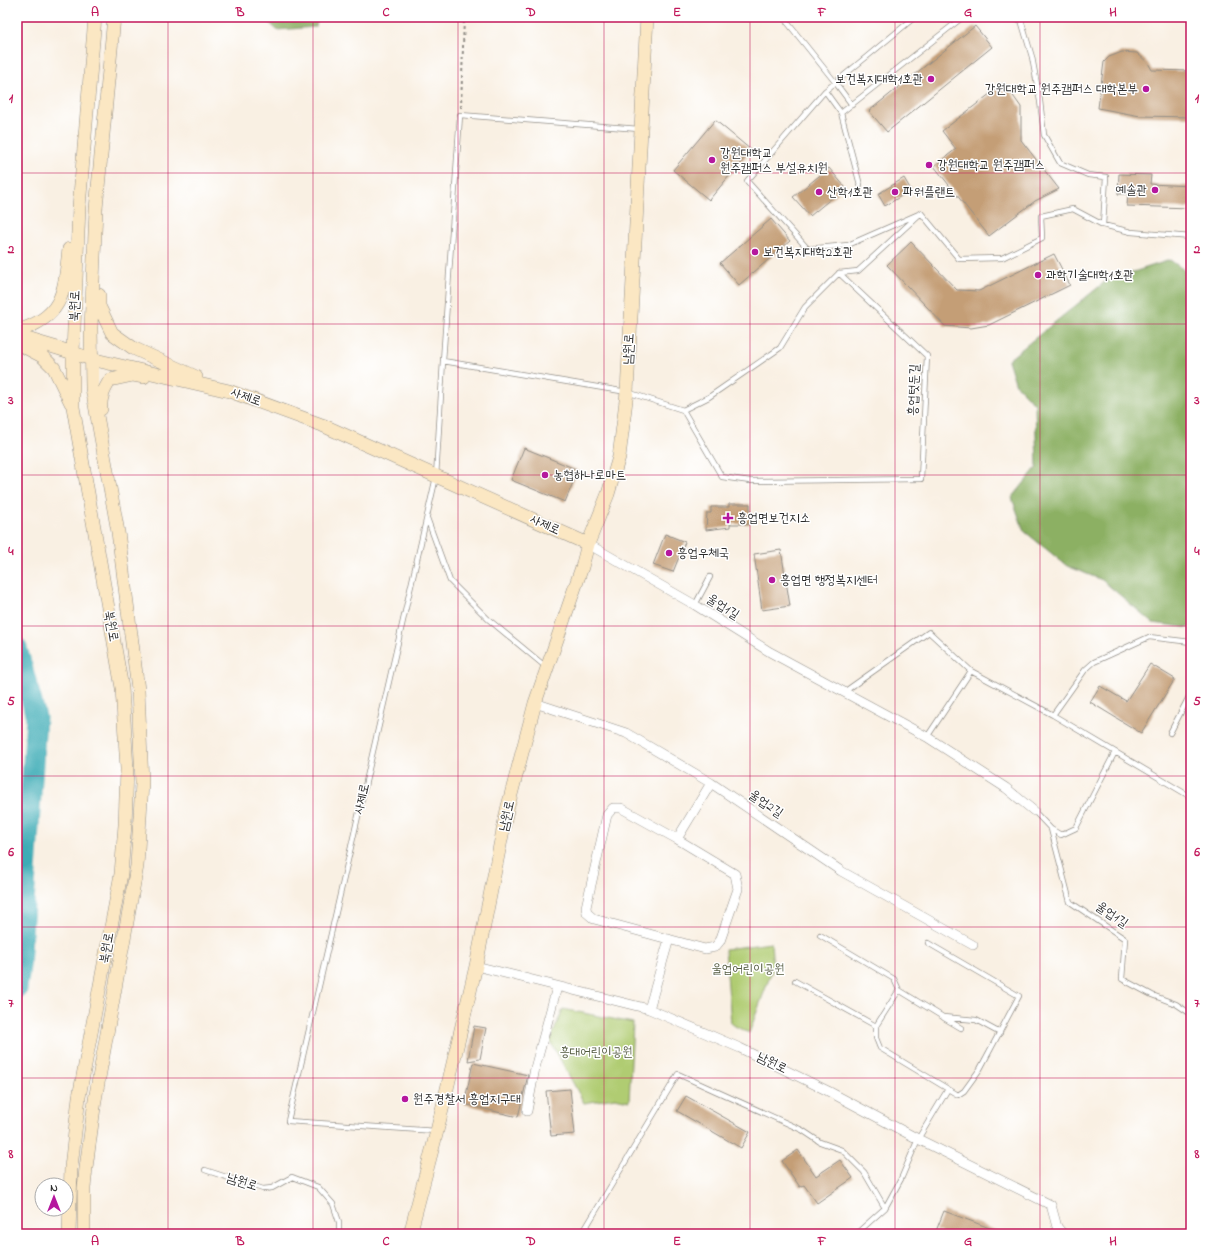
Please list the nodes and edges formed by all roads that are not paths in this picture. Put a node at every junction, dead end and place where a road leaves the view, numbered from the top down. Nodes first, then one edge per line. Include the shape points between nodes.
1 (95, 17) edge
2 (114, 17) edge
3 (647, 17) edge
4 (783, 17) edge
5 (915, 17) edge
6 (963, 17) edge
7 (1005, 17) edge
8 (1023, 19) edge
9 (835, 82) junction
10 (825, 91) junction
11 (852, 105) junction
12 (842, 113) junction
13 (641, 130) junction
14 (860, 185) dead end
15 (79, 207) junction
16 (96, 209) junction
17 (921, 213) junction
18 (1103, 225) junction
19 (1191, 237) edge
20 (839, 274) junction
21 (17, 330) edge
22 (17, 336) edge
23 (17, 343) edge
24 (73, 352) junction
25 (92, 359) junction
26 (443, 361) junction
27 (229, 391) junction
28 (627, 392) junction
29 (73, 407) junction
30 (683, 410) junction
31 (107, 468) junction
32 (436, 477) junction
33 (427, 518) junction
34 (588, 544) junction
35 (710, 577) dead end
36 (695, 605) junction
37 (1191, 642) edge
38 (547, 668) junction
39 (971, 672) junction
40 (844, 692) junction
41 (1191, 693) edge
42 (535, 703) junction
43 (1053, 715) junction
44 (1170, 733) dead end
45 (927, 737) junction
46 (1115, 752) junction
47 (711, 783) junction
48 (1191, 798) edge
49 (1034, 811) joint
50 (1052, 829) junction
51 (677, 839) junction
52 (820, 935) dead end
53 (669, 938) junction
54 (928, 943) dead end
55 (973, 945) dead end
56 (476, 966) junction
57 (795, 981) dead end
58 (557, 987) junction
59 (899, 990) junction
60 (649, 1009) junction
61 (1191, 1014) edge
62 (943, 1017) junction
63 (876, 1026) junction
64 (961, 1028) dead end
65 (1000, 1033) junction
66 (948, 1089) junction
67 (527, 1111) dead end
68 (437, 1131) junction
69 (918, 1139) junction
70 (205, 1170) dead end
71 (885, 1208) junction
72 (69, 1234) edge
73 (84, 1234) edge
74 (339, 1234) edge
75 (410, 1234) edge
76 (582, 1234) edge
77 (856, 1234) edge
78 (1063, 1234) edge

1 - 15 street, 북원로
2 - 16 street, 북원로
3 - 13 street, 남원로
4 - 9 lane
5 - 9 lane
6 - 11 lane
7 - 8 lane
8 - 18 lane via 1040,101 1044,135 1060,163 1088,175 1106,177
9 - 10 lane
9 - 11 lane
10 - 12 lane
10 - 17 lane via 747,181 808,249 848,245
11 - 12 lane
12 - 14 lane
13 - 26 lane via 460,114
13 - 28 street, 남원로
15 - 21 street via 72,222 66,273 59,303 42,321
15 - 24 street, 북원로
16 - 25 street, 북원로
16 - 27 street via 99,306 112,333 133,348
17 - 18 lane via 958,259 1002,258 1042,238 1041,216 1073,210
17 - 20 lane via 858,271
18 - 19 lane via 1131,232
20 - 30 lane via 805,307 780,348 709,397
20 - 30 lane, 흥업텃둔길 via 927,356 921,480 750,481 722,477
22 - 24 street, 사제로
23 - 29 street via 42,356 54,368
24 - 25 street, 사제로
24 - 29 street, 북원로
25 - 27 street, 사제로
25 - 31 street, 북원로 via 92,388
26 - 28 lane
26 - 32 lane
27 - 31 street via 133,375 110,380 103,391 101,404
27 - 32 street, 사제로 via 322,425
28 - 30 lane
28 - 34 street, 남원로 via 618,457 608,494
29 - 72 street, 북원로 via 122,688 127,769 121,874 79,1098 71,1167
31 - 73 street, 북원로 via 118,532 138,690 142,790 137,866 95,1100 84,1188
32 - 33 lane, 사제로
32 - 34 street, 사제로
33 - 38 lane via 450,582
33 - 68 lane, 사제로 via 288,1121
34 - 36 street, 울업1길
34 - 38 street, 남원로
35 - 36 lane
36 - 40 street, 울업1길 via 770,652
37 - 43 lane via 1149,637 1094,662 1085,670
38 - 42 street, 남원로
39 - 40 lane via 929,632
39 - 43 lane
39 - 45 lane
40 - 45 street, 울업1길
41 - 44 lane
42 - 47 street, 울업2길 via 626,733
42 - 56 street, 남원로 via 508,810
43 - 46 lane
45 - 49 street, 울업1길 via 1006,788
46 - 48 lane
46 - 50 lane via 1076,828 1061,835
47 - 51 street
47 - 55 street, 울업2길 via 841,871
49 - 50 lane, 울업1길
50 - 61 lane, 울업1길 via 1070,902 1125,939 1122,979 1176,1004
51 - 53 street via 735,874 738,889 720,941 715,947 705,949
51 - 53 street via 621,808 613,808 607,815 586,907 587,913 594,919
52 - 59 lane via 894,979
53 - 60 street
54 - 65 lane via 1019,996
56 - 58 street, 남원로
56 - 68 street, 남원로
57 - 63 lane
58 - 60 street, 남원로
58 - 67 street via 535,1068
59 - 62 lane
59 - 63 lane
60 - 69 street, 남원로 via 740,1048
62 - 64 lane
62 - 65 lane via 976,1020
63 - 66 lane via 876,1038 880,1048
65 - 66 lane via 964,1091 958,1095
66 - 69 lane
68 - 75 street, 남원로
69 - 71 lane
69 - 78 street, 남원로 via 1052,1205 1056,1227
70 - 74 lane, 남원로 via 263,1189 272,1188 292,1177 318,1188 333,1204 339,1222
71 - 76 lane via 864,1172 842,1150 678,1074
71 - 77 lane

